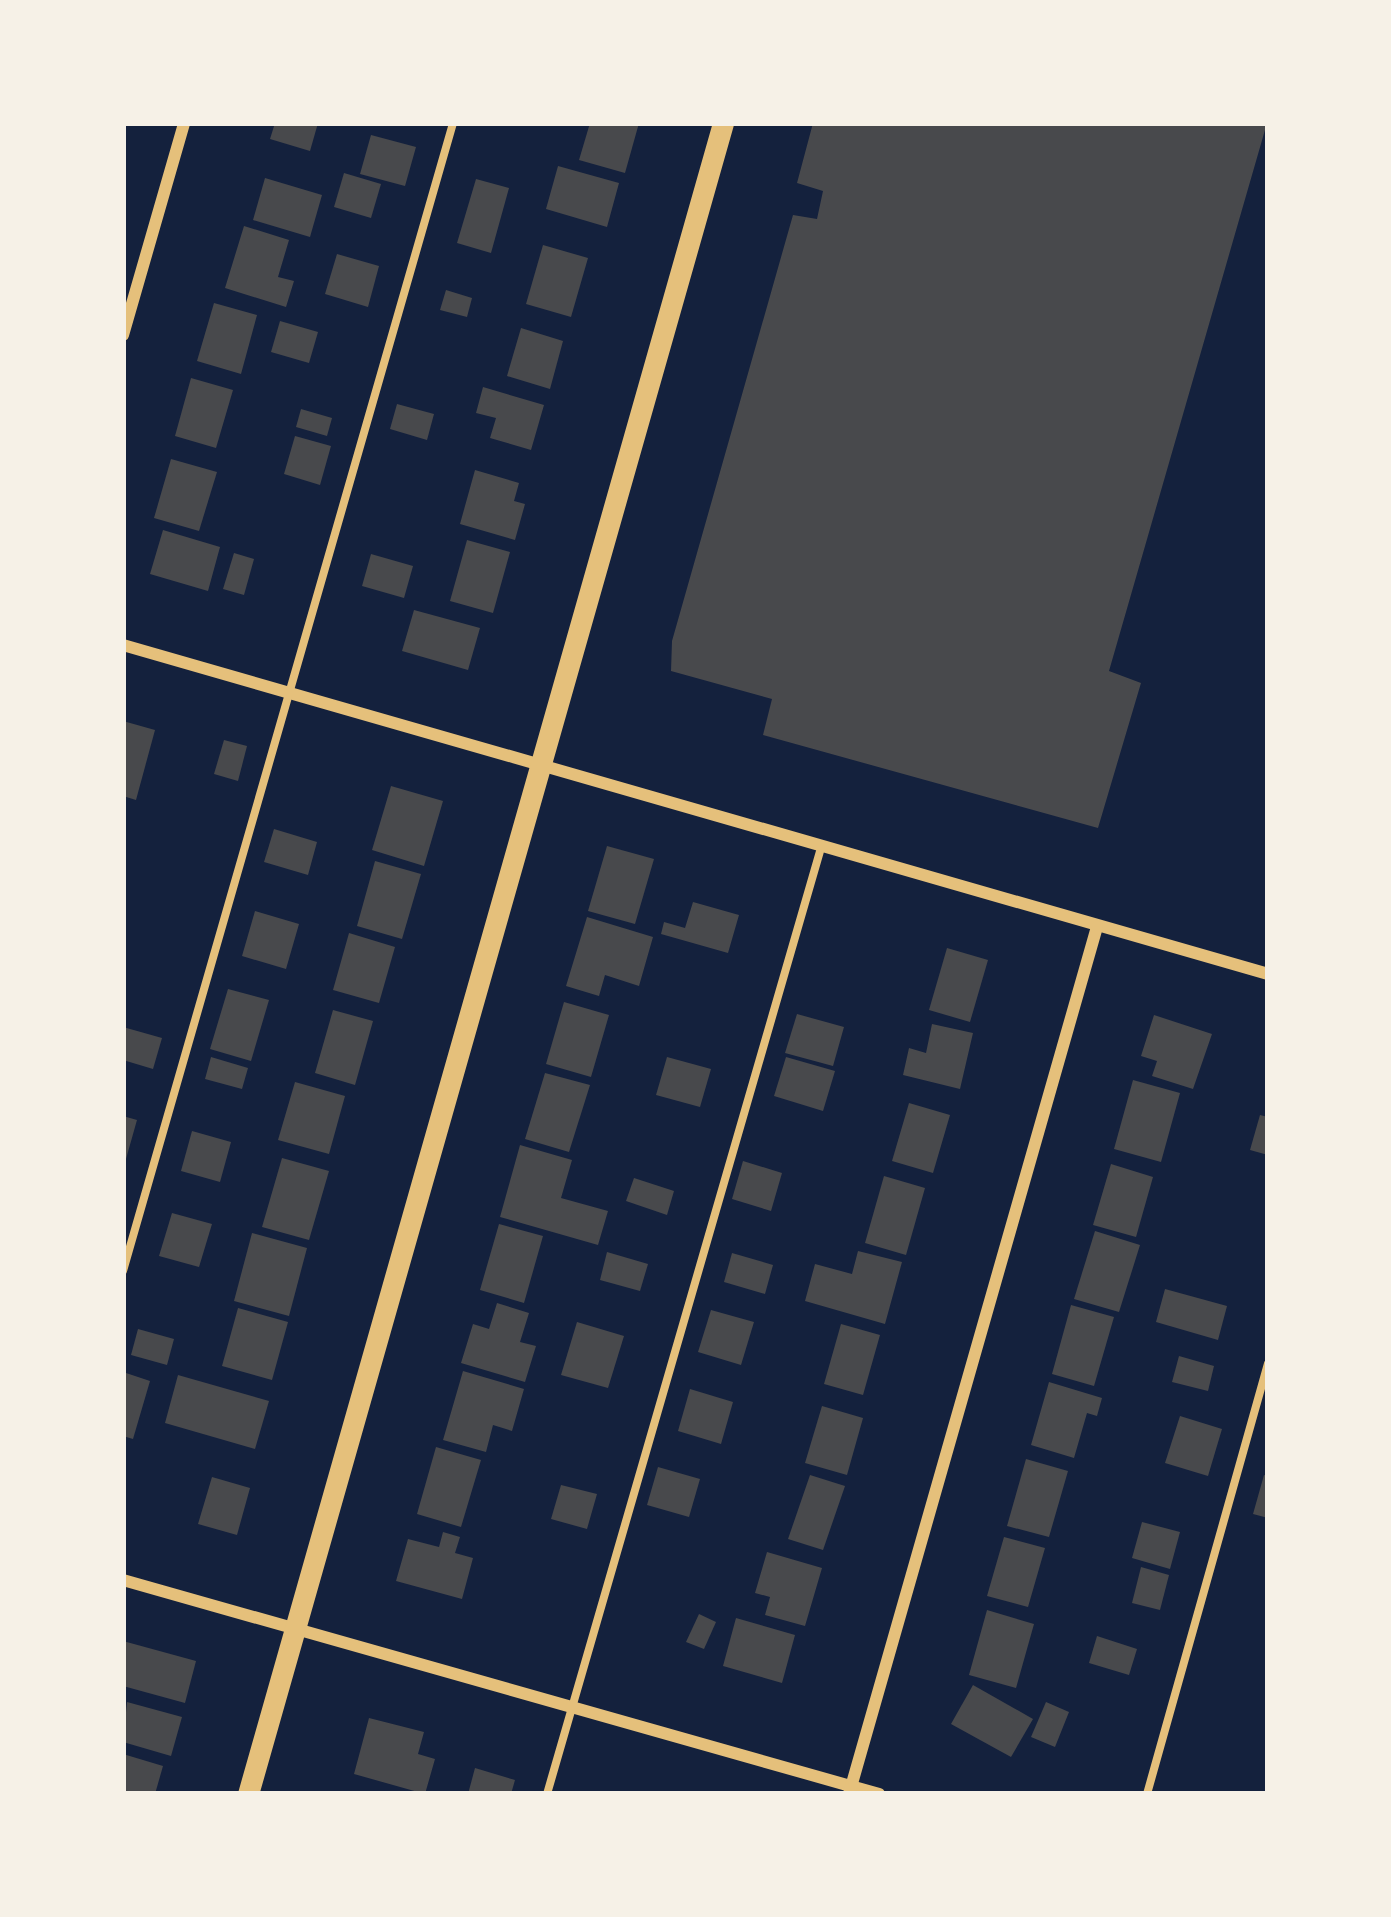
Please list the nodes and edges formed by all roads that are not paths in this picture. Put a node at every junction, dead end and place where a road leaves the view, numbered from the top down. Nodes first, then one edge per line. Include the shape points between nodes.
1 (184, 123) edge
2 (452, 123) edge
3 (723, 123) edge
4 (123, 335) edge
5 (123, 645) edge
6 (287, 692) junction
7 (536, 764) junction
8 (820, 848) junction
9 (1097, 927) junction
10 (1268, 974) edge
11 (123, 1271) edge
12 (1268, 1364) edge
13 (123, 1580) edge
14 (295, 1628) junction
15 (572, 1707) junction
16 (851, 1790) edge
17 (248, 1794) edge
18 (547, 1794) edge
19 (879, 1794) edge
20 (1147, 1794) edge

1 - 4 street
2 - 6 lane
3 - 7 street
5 - 6 street
6 - 7 street
6 - 11 lane
7 - 8 street
7 - 14 street
8 - 9 street
8 - 15 lane
9 - 10 street
9 - 16 street
12 - 20 lane
13 - 14 street
14 - 15 street
14 - 17 street
15 - 16 street
15 - 18 lane
16 - 19 street

